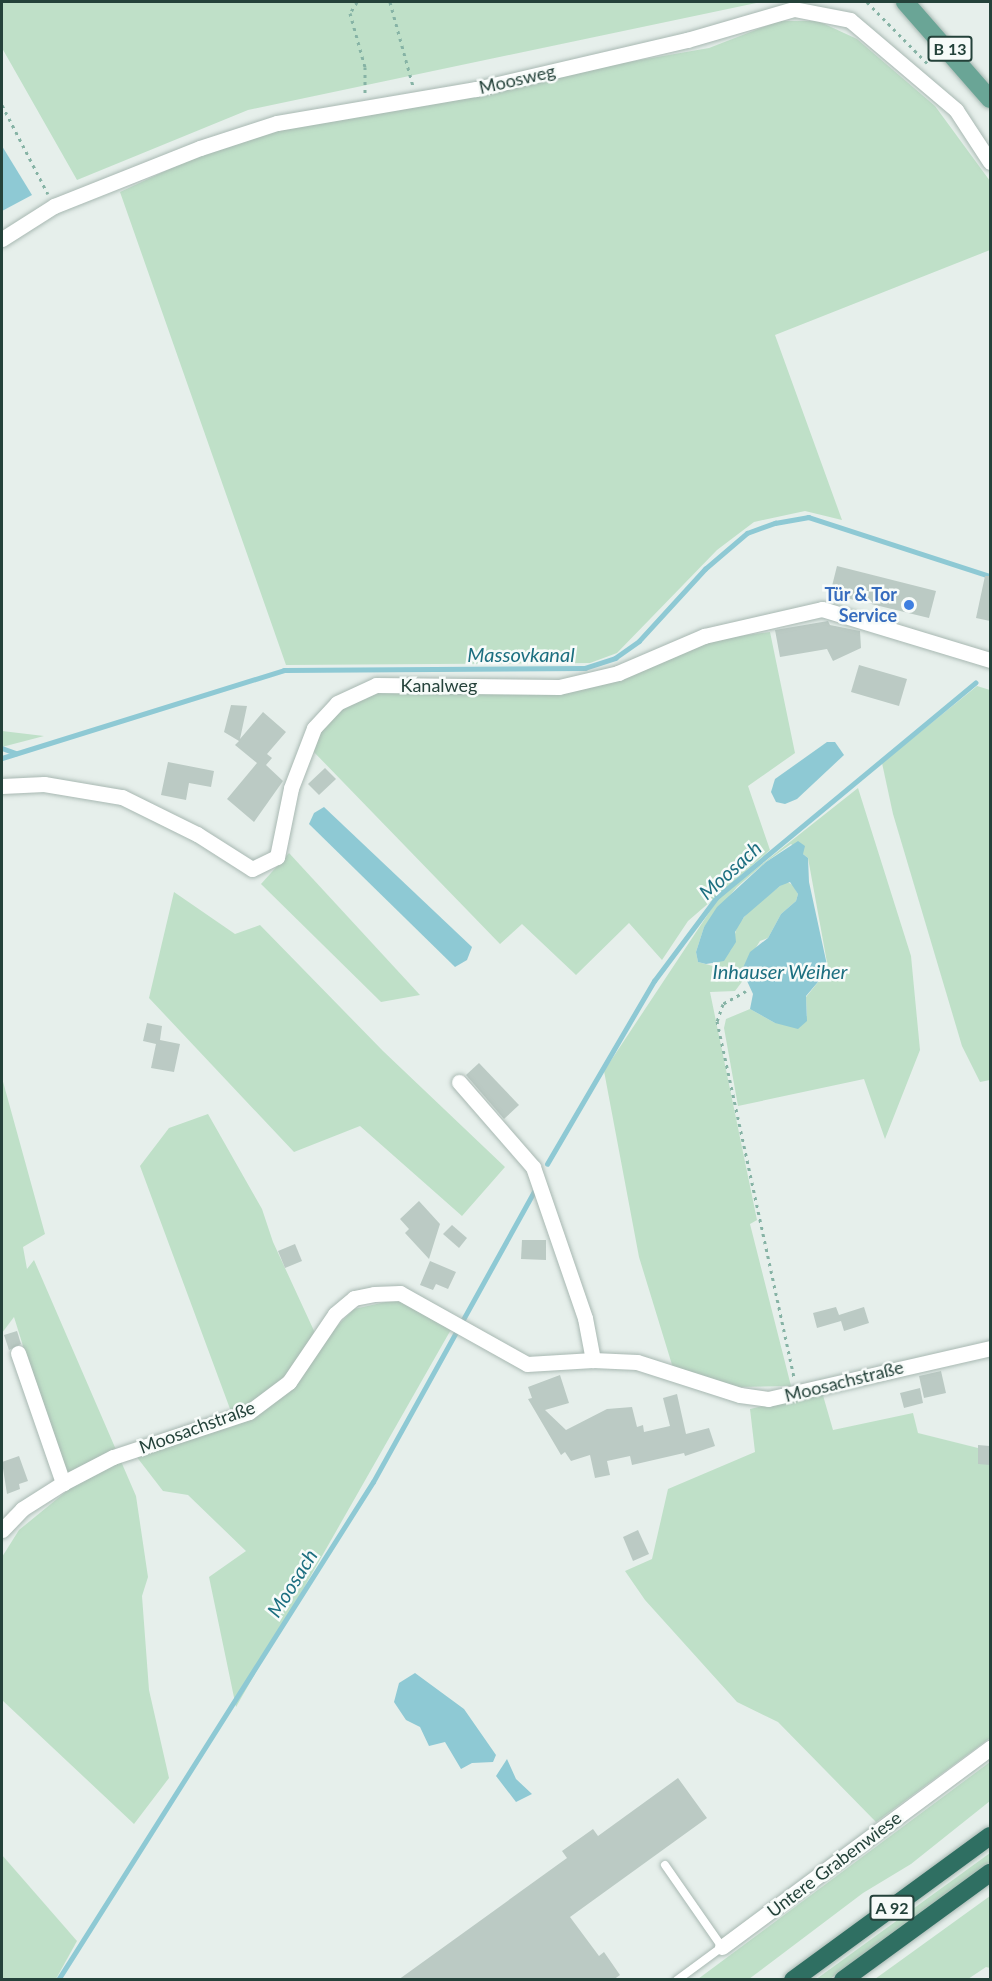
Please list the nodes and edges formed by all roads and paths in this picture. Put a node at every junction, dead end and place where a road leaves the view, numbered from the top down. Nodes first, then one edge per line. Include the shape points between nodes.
1 (357, 2) edge
2 (390, 2) edge
3 (905, 2) edge
4 (416, 99) junction
5 (990, 99) edge
6 (2, 105) edge
7 (366, 108) junction
8 (990, 162) edge
9 (54, 206) junction
10 (2, 239) edge
11 (990, 660) edge
12 (2, 786) edge
13 (746, 991) dead end
14 (459, 1082) dead end
15 (990, 1348) edge
16 (18, 1353) dead end
17 (593, 1360) junction
18 (798, 1394) junction
19 (63, 1483) junction
20 (2, 1530) edge
21 (990, 1748) edge
22 (990, 1836) edge
23 (665, 1865) dead end
24 (990, 1873) edge
25 (722, 1947) junction
26 (677, 1980) edge
27 (793, 1980) edge
28 (843, 1980) edge

1 - 7 path via 350,13 365,67
2 - 4 path
3 - 5 main road, B 13
4 - 7 street, Moosweg
4 - 8 street, Moosweg via 687,40 794,9 850,20 956,110
6 - 9 path
7 - 9 street, Moosweg via 277,123 200,148
9 - 10 street, Moosweg
11 - 12 street, Kanalweg via 822,609 704,636 618,673 559,687 376,685 337,703 314,728 291,788 277,857 252,869 197,834 122,796 44,784
13 - 18 path via 723,1004 717,1021
14 - 17 street via 533,1167 585,1318
15 - 18 street, Moosachstraße
16 - 19 street
17 - 18 street, Moosachstraße via 651,1365 740,1395 768,1399
17 - 19 street, Moosachstraße via 527,1364 400,1293 354,1298 335,1314 289,1382 270,1399 249,1412 113,1457
19 - 20 street, Moosachstraße via 22,1509
21 - 25 street, Untere Grabenwiese
22 - 27 highway, A 92
23 - 25 lane
24 - 28 highway, A 92
25 - 26 lane, Untere Grabenwiese

